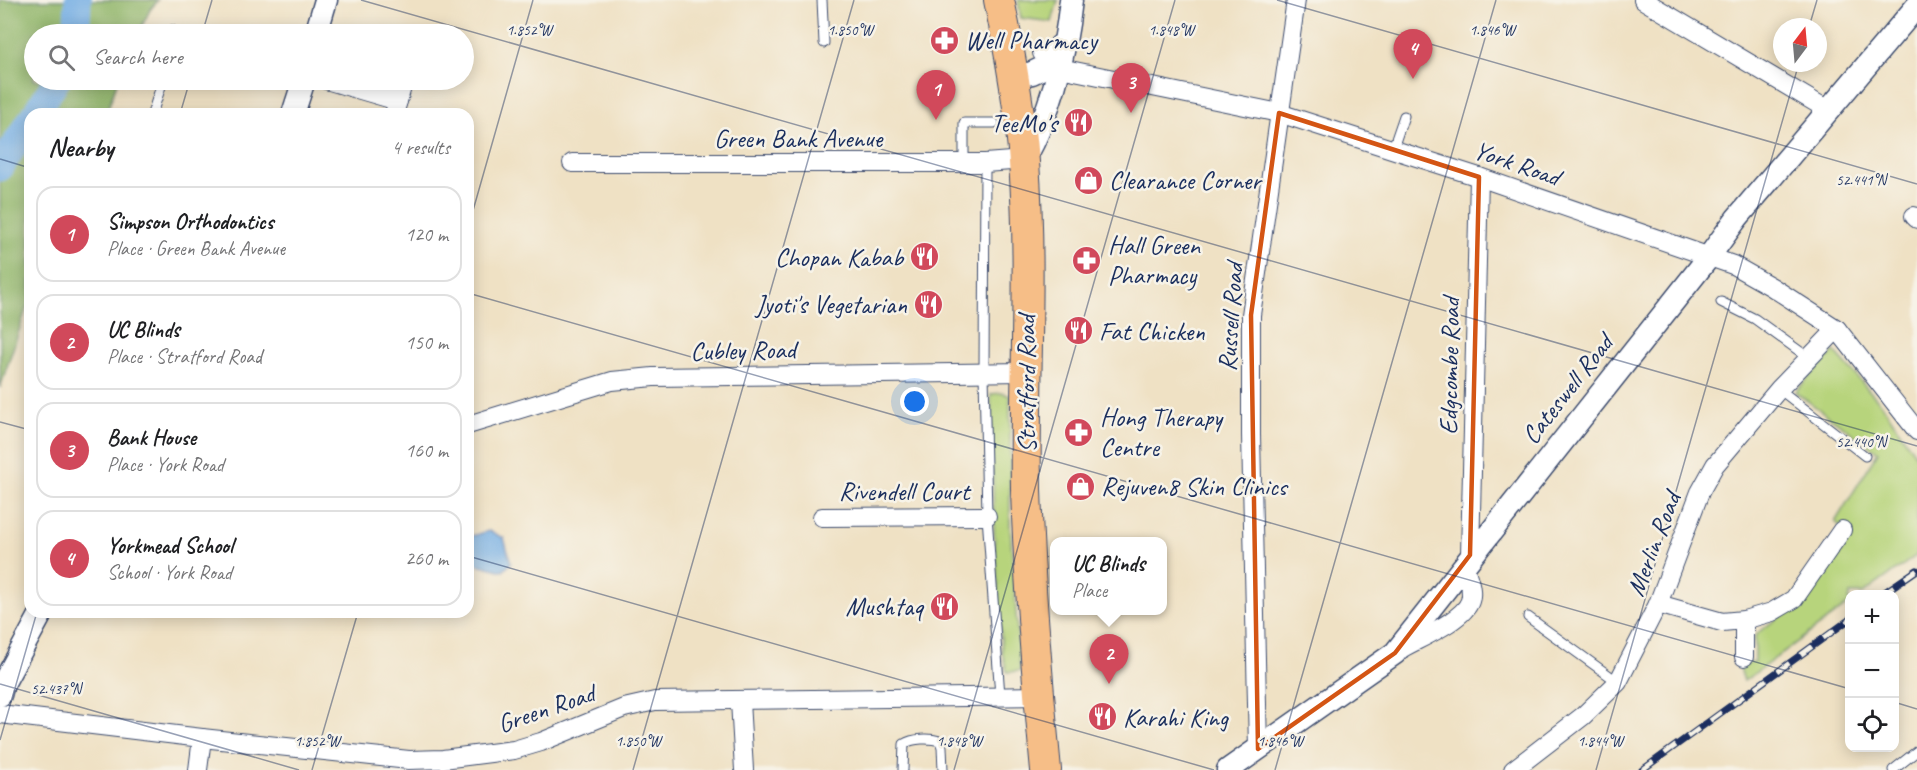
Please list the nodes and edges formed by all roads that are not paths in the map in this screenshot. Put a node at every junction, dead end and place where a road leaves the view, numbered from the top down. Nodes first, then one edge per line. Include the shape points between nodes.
1 (326, 0) edge
2 (822, 0) edge
3 (999, 0) edge
4 (1071, 0) edge
5 (1296, 0) edge
6 (1642, 0) edge
7 (1917, 6) edge
8 (319, 24) edge
9 (824, 43) dead end
10 (1051, 62) junction
11 (1012, 68) junction
12 (160, 90) edge
13 (301, 90) edge
14 (351, 90) edge
15 (401, 90) edge
16 (154, 108) edge
17 (295, 108) edge
18 (396, 108) edge
19 (1828, 110) junction
20 (1279, 113) junction
21 (1404, 116) dead end
22 (994, 123) dead end
23 (1393, 148) junction
24 (1024, 160) junction
25 (572, 163) dead end
26 (964, 163) junction
27 (985, 163) junction
28 (1479, 177) junction
29 (1708, 258) junction
30 (1721, 302) dead end
31 (1837, 329) junction
32 (1809, 358) junction
33 (1026, 372) junction
34 (984, 373) junction
35 (1779, 389) junction
36 (474, 423) edge
37 (1917, 431) edge
38 (1865, 456) dead end
39 (987, 516) junction
40 (822, 517) dead end
41 (1842, 530) dead end
42 (1467, 560) junction
43 (1658, 604) junction
44 (1528, 617) dead end
45 (39, 618) edge
46 (1744, 620) junction
47 (1744, 657) dead end
48 (1618, 682) junction
49 (0, 695) edge
50 (1000, 696) junction
51 (1039, 696) junction
52 (740, 701) junction
53 (0, 714) edge
54 (202, 738) junction
55 (1258, 749) junction
56 (1917, 751) edge
57 (198, 770) edge
58 (744, 770) edge
59 (903, 770) edge
60 (943, 770) edge
61 (1046, 770) edge
62 (1228, 770) edge
63 (1513, 770) edge
64 (1893, 770) edge

1 - 8 street
2 - 9 lane
3 - 11 highway, Stratford Road
4 - 10 street via 1068,26
5 - 20 street, Russell Road
6 - 19 street
7 - 19 street, Cateswell Road
10 - 11 street via 1032,73
10 - 20 street, York Road
10 - 24 street via 1044,121
11 - 24 highway, Stratford Road
12 - 16 lane
13 - 17 street
14 - 18 street
15 - 18 street
19 - 29 street, Cateswell Road
20 - 23 street, York Road
20 - 55 street, Russell Road via 1251,315
21 - 23 lane
22 - 26 lane via 964,123
23 - 28 street, York Road
24 - 27 street, Green Bank Avenue
24 - 33 highway, Stratford Road
25 - 26 street, Green Bank Avenue
26 - 27 street, Green Bank Avenue
27 - 34 lane
28 - 29 street, York Road
28 - 42 street, Edgcombe Road
29 - 31 street, York Road via 1733,265 1772,286
29 - 42 street, Cateswell Road
30 - 32 lane via 1755,319
31 - 32 street, Merlin Road
31 - 37 street, York Road
32 - 35 street, Merlin Road
33 - 34 street, Cubley Road
33 - 51 highway, Stratford Road via 1026,489
34 - 36 street, Cubley Road via 653,377 612,381
34 - 39 lane
35 - 38 lane
35 - 43 street, Merlin Road via 1715,465 1700,492
39 - 40 street, Rivendell Court
39 - 50 lane
41 - 46 street via 1794,599 1772,612
42 - 55 street, Cateswell Road via 1395,653
43 - 46 street via 1722,622
43 - 48 street, Merlin Road
44 - 48 lane
45 - 49 street
46 - 47 street
48 - 63 street, Merlin Road
50 - 51 street, Green Road
50 - 52 street, Green Road
51 - 61 highway, Stratford Road
52 - 54 street, Green Road via 655,701 624,708 514,750 443,759 409,760
52 - 58 street
53 - 54 street, Green Road
54 - 57 street
55 - 62 street, Cateswell Road
56 - 64 lane
59 - 60 lane via 904,744 934,740 940,741 942,747

